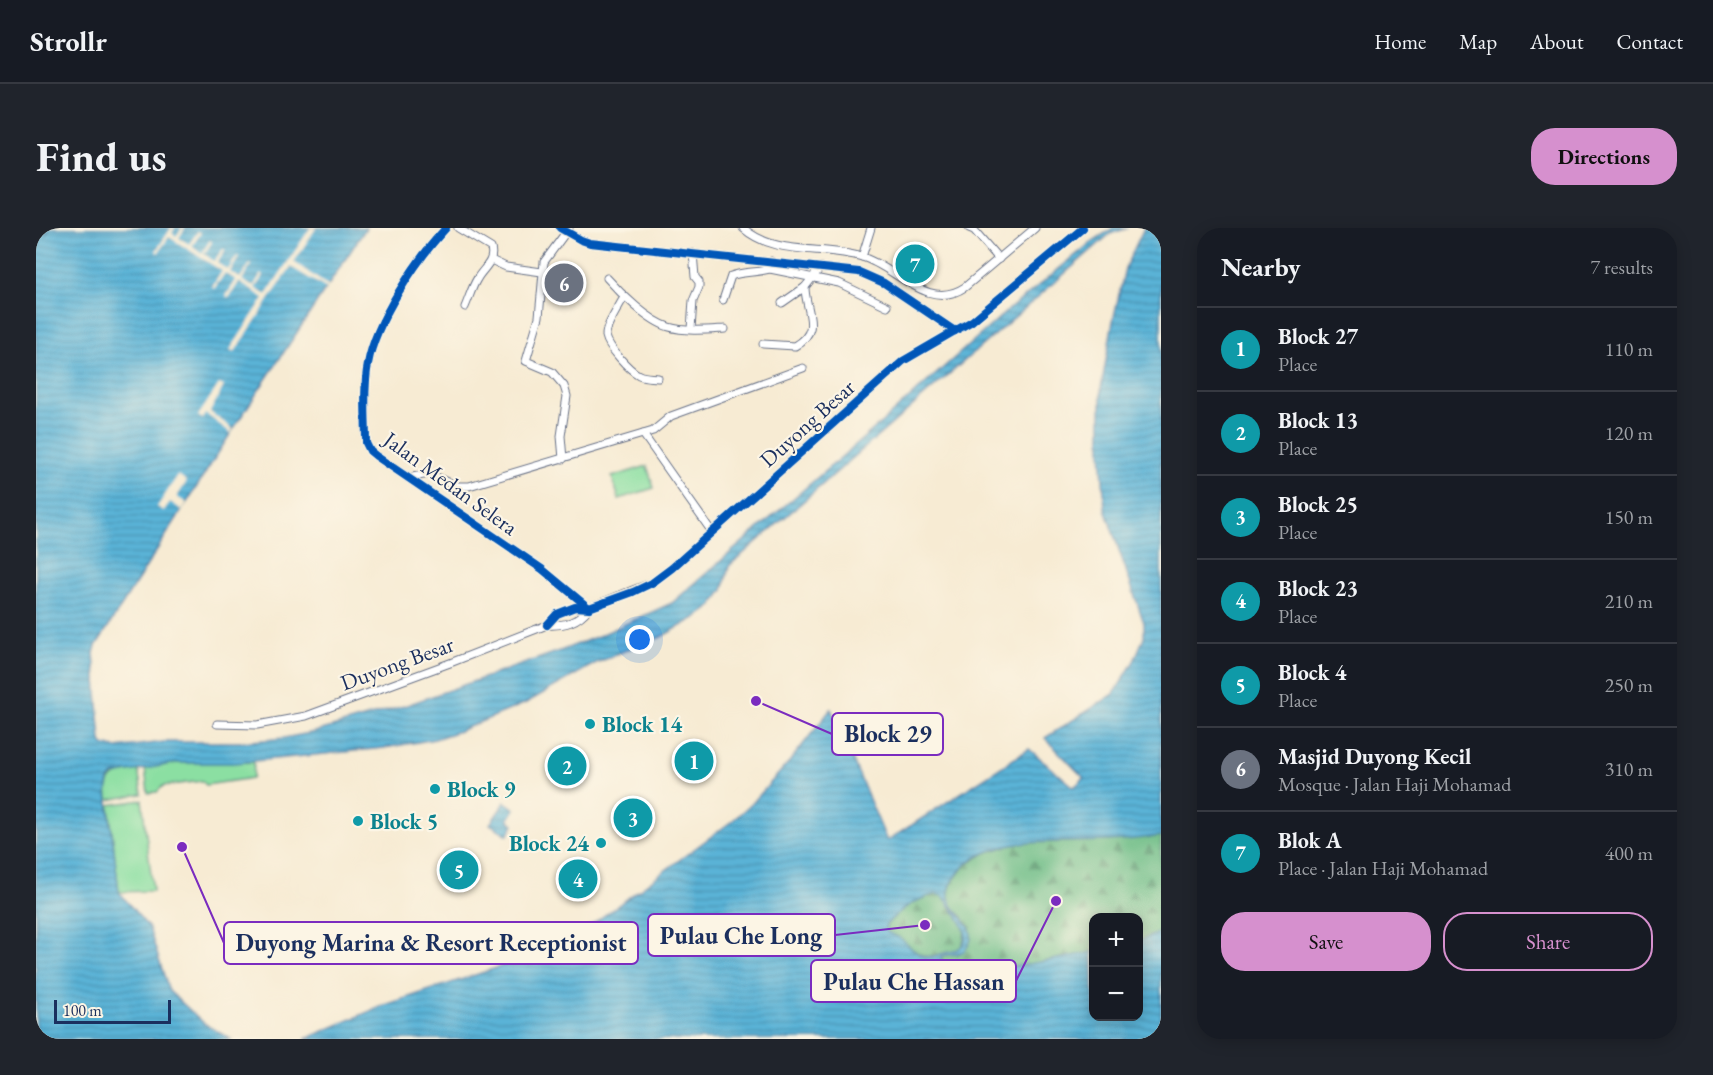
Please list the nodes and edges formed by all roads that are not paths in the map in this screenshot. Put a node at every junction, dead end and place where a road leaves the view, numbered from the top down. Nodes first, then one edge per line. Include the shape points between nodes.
1 (446, 228) edge
2 (458, 228) edge
3 (743, 228) edge
4 (871, 228) edge
5 (969, 228) edge
6 (1035, 228) edge
7 (1083, 228) edge
8 (565, 229) edge
9 (693, 253) junction
10 (862, 257) junction
11 (999, 259) junction
12 (491, 260) junction
13 (770, 265) junction
14 (820, 267) junction
15 (542, 272) junction
16 (814, 277) junction
17 (607, 278) dead end
18 (911, 284) junction
19 (806, 287) junction
20 (903, 295) junction
21 (624, 297) junction
22 (723, 300) dead end
23 (782, 303) dead end
24 (887, 306) dead end
25 (465, 307) dead end
26 (691, 329) junction
27 (725, 329) dead end
28 (955, 331) junction
29 (763, 344) dead end
30 (803, 368) dead end
31 (658, 378) dead end
32 (643, 434) junction
33 (563, 459) junction
34 (407, 478) junction
35 (712, 532) junction
36 (589, 608) junction
37 (547, 625) junction
38 (217, 724) dead end

1 - 34 street, Jalan Medan Selera via 406,281 376,338 368,365 366,443 370,451
2 - 12 street via 491,248
3 - 10 street via 764,242 779,246
4 - 10 street
5 - 11 street
6 - 11 street
7 - 28 street, Duyong Besar via 992,306
8 - 9 street via 590,243
8 - 15 street
9 - 13 street
9 - 26 street via 699,288 693,301
10 - 18 street
11 - 18 street via 957,292 937,296
12 - 15 street via 506,267
12 - 25 street via 477,278
13 - 14 street
13 - 16 street
13 - 22 street via 760,273 740,272 731,276
14 - 16 street
14 - 20 street via 872,276
15 - 33 street via 539,317 526,361 552,372 564,386 567,396 561,436
16 - 19 street
16 - 24 street via 839,283
17 - 21 street
18 - 20 street
19 - 23 street
19 - 29 street via 812,322 808,335 795,346
20 - 28 street
21 - 26 street via 662,324
21 - 31 street via 607,338 632,370
26 - 27 street
28 - 35 street, Duyong Besar via 903,362
30 - 32 street via 671,416
32 - 33 street
32 - 35 street
33 - 34 street via 470,486 458,486 429,474
34 - 36 street, Jalan Medan Selera via 542,569
35 - 36 street, Duyong Besar via 652,583
36 - 37 street, Duyong Besar via 575,607 557,614
36 - 37 street, Duyong Besar via 581,618 561,626
37 - 38 street, Duyong Besar via 306,716 257,725

